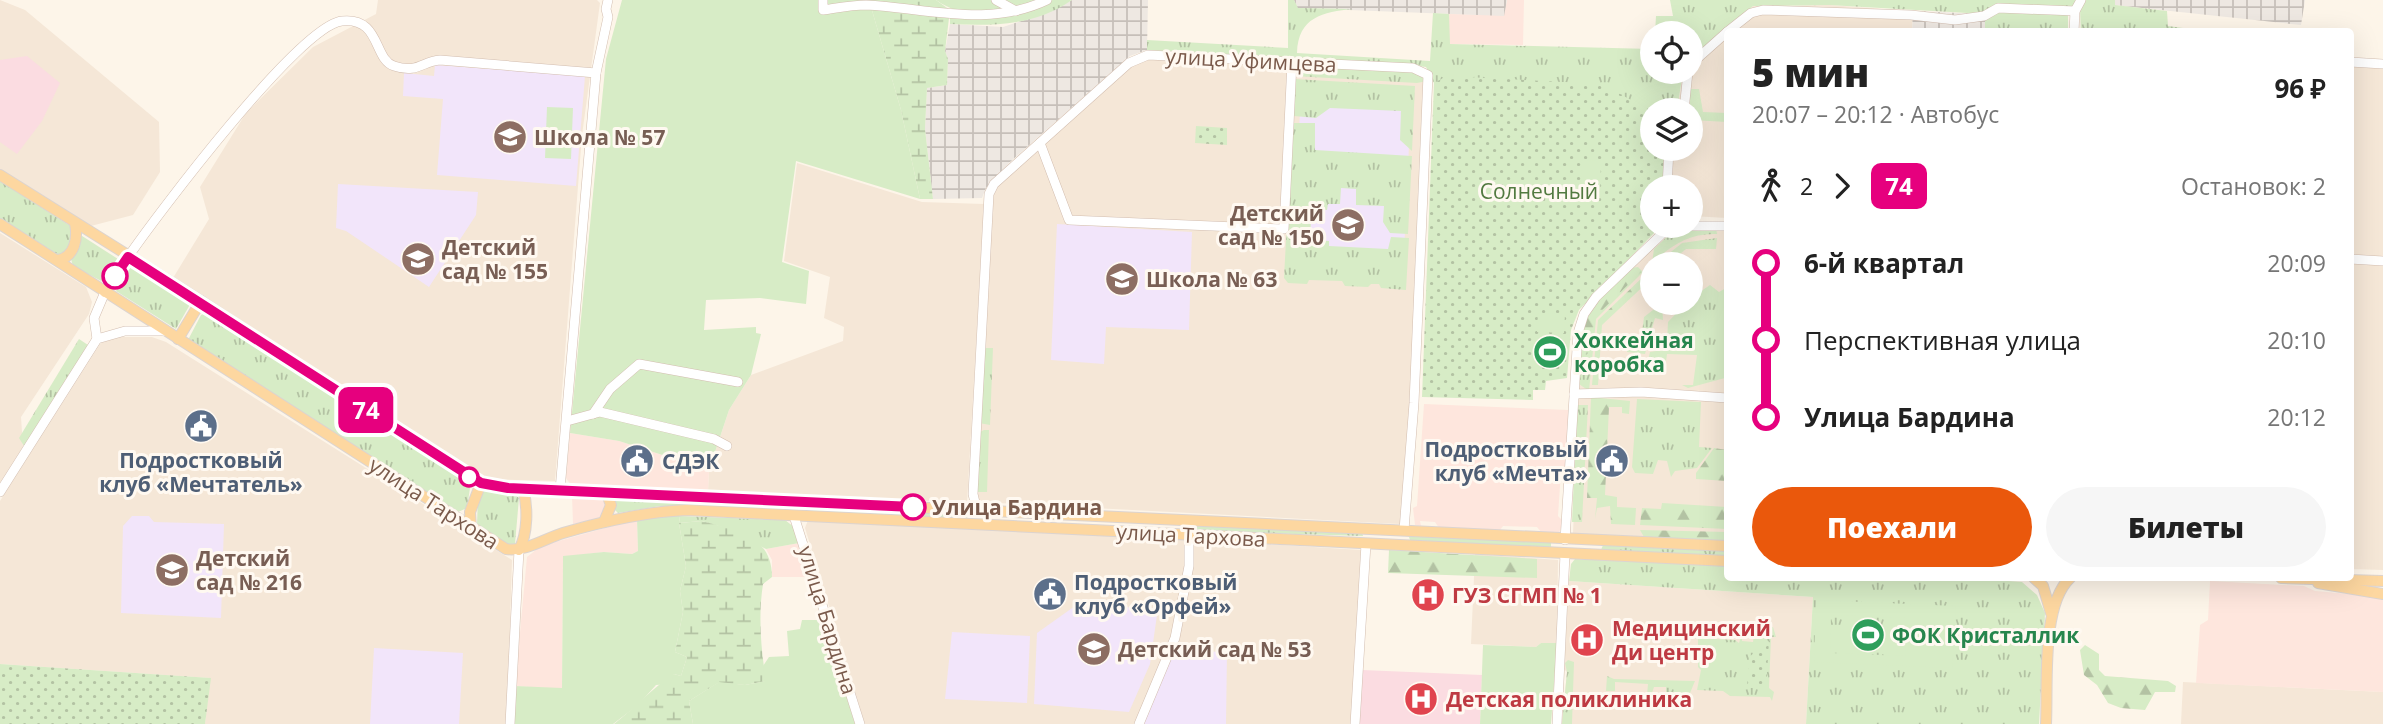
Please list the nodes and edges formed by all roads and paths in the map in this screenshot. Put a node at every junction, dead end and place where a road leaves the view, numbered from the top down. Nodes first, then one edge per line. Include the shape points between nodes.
1 (608, 0) edge
2 (823, 0) edge
3 (996, 0) edge
4 (1047, 0) edge
5 (2081, 0) edge
6 (1998, 4) edge
7 (2031, 4) edge
8 (1016, 11) junction
9 (2074, 11) junction
10 (1732, 28) edge
11 (2074, 28) edge
12 (1724, 35) edge
13 (1703, 53) edge
14 (1293, 62) junction
15 (2354, 62) edge
16 (2383, 64) edge
17 (596, 73) junction
18 (1040, 143) junction
19 (0, 175) edge
20 (75, 223) junction
21 (0, 224) edge
22 (1703, 226) edge
23 (1724, 226) edge
24 (1655, 238) edge
25 (128, 257) junction
26 (2354, 259) edge
27 (58, 260) junction
28 (2383, 261) edge
29 (105, 292) junction
30 (201, 301) junction
31 (164, 331) junction
32 (97, 339) junction
33 (178, 339) junction
34 (738, 382) dead end
35 (1574, 394) junction
36 (1724, 398) edge
37 (593, 414) junction
38 (567, 421) junction
39 (727, 446) dead end
40 (481, 483) junction
41 (523, 489) junction
42 (560, 490) junction
43 (0, 492) edge
44 (602, 492) junction
45 (793, 502) junction
46 (977, 511) junction
47 (794, 516) junction
48 (604, 522) junction
49 (977, 525) junction
50 (471, 528) junction
51 (1367, 529) junction
52 (1404, 530) junction
53 (1189, 536) junction
54 (1565, 540) junction
55 (1595, 541) junction
56 (1366, 544) junction
57 (1404, 546) junction
58 (1724, 546) edge
59 (519, 550) junction
60 (1565, 555) junction
61 (1595, 556) junction
62 (1724, 561) edge
63 (2354, 580) edge
64 (2039, 581) edge
65 (2043, 581) edge
66 (2064, 581) edge
67 (2067, 581) edge
68 (2317, 581) edge
69 (2383, 581) edge
70 (2383, 594) edge
71 (2052, 616) junction
72 (510, 724) edge
73 (860, 724) edge
74 (1139, 724) edge
75 (1355, 724) edge
76 (1557, 724) edge
77 (2046, 724) edge

1 - 17 street
2 - 8 street via 823,10 864,5 948,14 1000,16
3 - 8 street
4 - 8 street
5 - 9 street
6 - 7 street
6 - 10 street via 1984,16 1955,20 1763,10
7 - 9 street
9 - 11 street
12 - 13 street
14 - 18 street, улица Уфимцева via 1138,56
14 - 18 street via 1284,229 1069,220
14 - 52 street, улица Уфимцева via 1419,69 1429,79 1414,417
15 - 16 street
17 - 25 street via 440,60 420,68 394,66 387,62 368,28 354,20 339,21 312,38 255,95 170,197
17 - 38 street
18 - 46 street, улица Уфимцева via 994,184 988,200 972,494
19 - 20 main road, улица Тархова
20 - 25 main road, улица Тархова
20 - 27 main road via 71,252
21 - 27 main road, улица Тархова
22 - 23 street
24 - 35 street via 1584,314 1578,333
25 - 29 main road
25 - 30 main road, улица Тархова
26 - 28 street
27 - 29 main road, улица Тархова
29 - 31 main road, улица Тархова
29 - 32 street via 94,318
30 - 33 main road
30 - 40 main road, улица Тархова
31 - 32 street via 125,331
31 - 33 main road, улица Тархова
32 - 43 street
33 - 50 main road, улица Тархова
34 - 37 street via 639,364 610,390
35 - 36 street via 1641,392
35 - 54 street
37 - 38 street
37 - 39 street via 617,415
38 - 42 street
40 - 41 main road, улица Тархова
40 - 50 main road via 470,513
41 - 42 main road, улица Тархова
41 - 59 main road via 524,541
42 - 44 main road, улица Тархова
44 - 45 main road, улица Тархова
44 - 48 main road via 611,505
45 - 46 main road, улица Тархова
45 - 47 main road
46 - 49 main road
46 - 51 main road, улица Тархова
47 - 48 main road, улица Тархова via 673,511
47 - 49 main road, улица Тархова
47 - 73 street, улица Бардина
48 - 59 main road, улица Тархова
49 - 53 main road, улица Тархова
50 - 59 main road, улица Тархова via 506,549
51 - 52 main road, улица Тархова
51 - 56 main road
52 - 54 main road, улица Тархова
52 - 57 main road
53 - 56 main road, улица Тархова
53 - 74 street via 1189,566 1175,638
54 - 55 main road, улица Тархова
54 - 60 main road
55 - 58 main road, улица Тархова
55 - 61 main road
56 - 57 main road, улица Тархова
56 - 75 street
57 - 60 main road, улица Тархова
59 - 72 street
60 - 61 main road, улица Тархова
60 - 76 street
61 - 62 main road, улица Тархова
63 - 69 main road
64 - 71 main road
65 - 66 main road via 2053,587
67 - 71 main road
68 - 70 main road
71 - 77 main road

